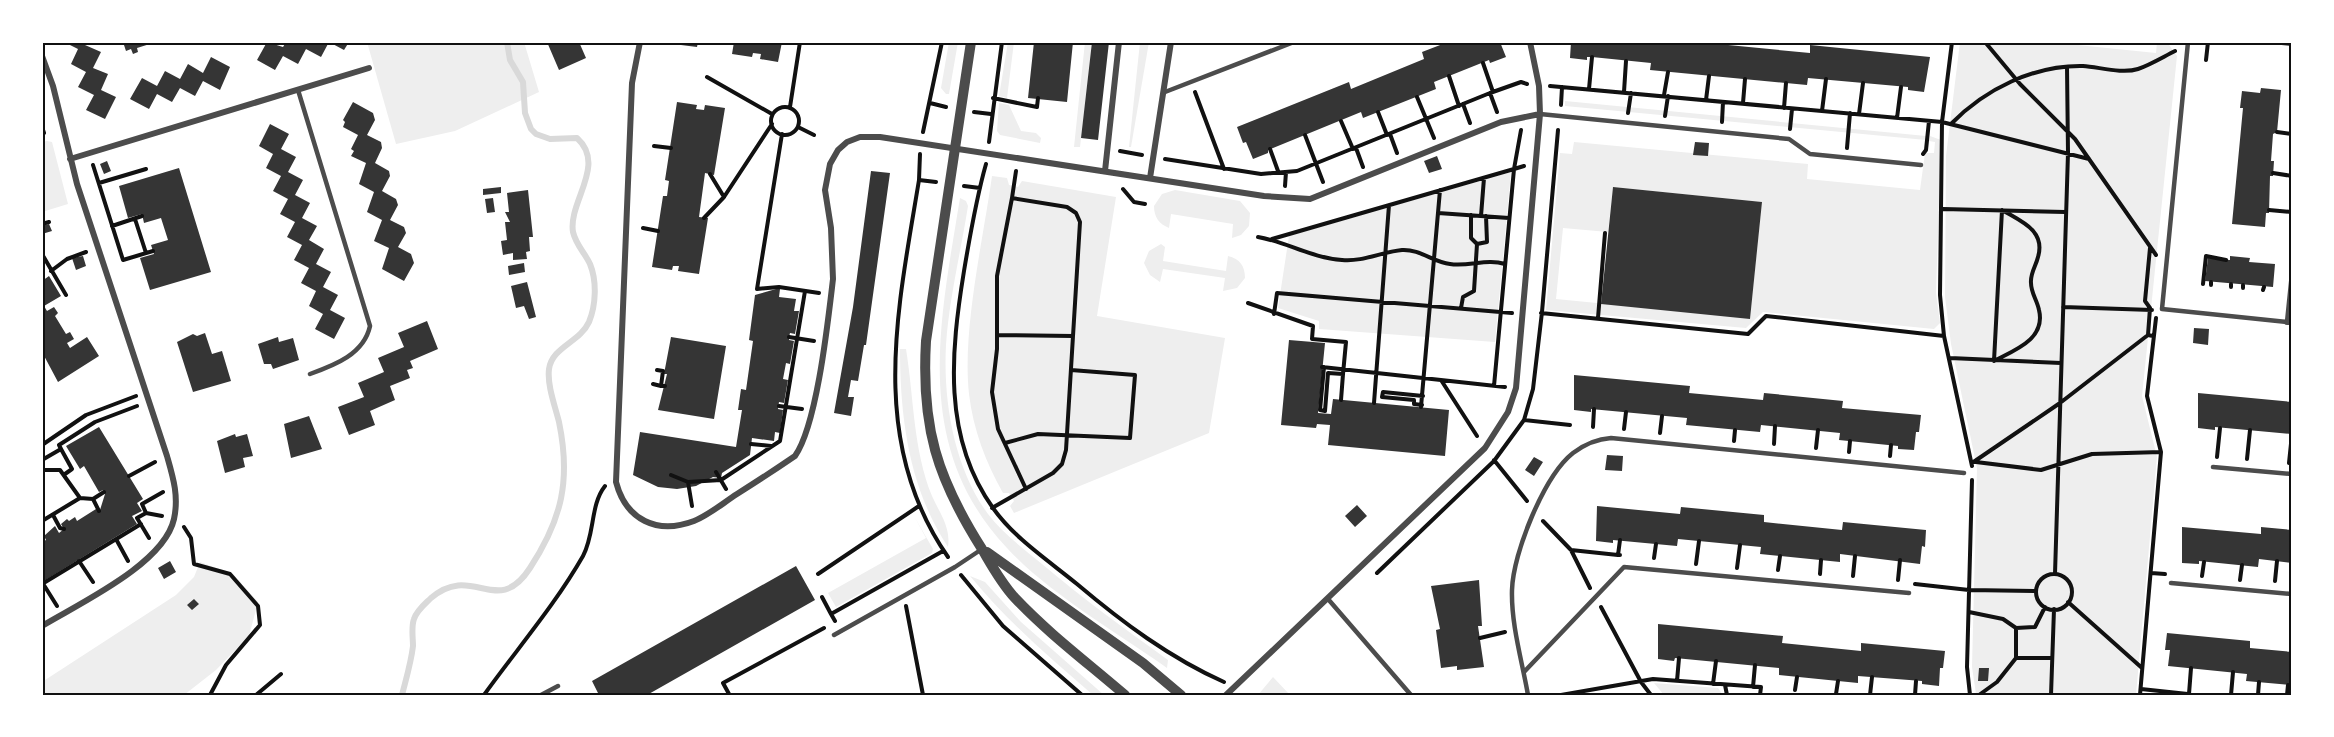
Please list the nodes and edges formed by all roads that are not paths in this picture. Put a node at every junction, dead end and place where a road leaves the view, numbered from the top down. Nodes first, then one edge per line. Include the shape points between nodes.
1 (640, 42) edge
2 (971, 42) edge
3 (1119, 42) edge
4 (1171, 42) edge
5 (1294, 42) edge
6 (1530, 42) edge
7 (2188, 42) edge
8 (2275, 42) edge
9 (2292, 44) edge
10 (42, 56) edge
11 (369, 69) dead end
12 (298, 90) junction
13 (1165, 92) junction
14 (1540, 114) junction
15 (954, 149) junction
16 (70, 159) junction
17 (1921, 165) road end
18 (1105, 171) junction
19 (1150, 178) junction
20 (2292, 273) edge
21 (2290, 322) edge
22 (310, 374) dead end
23 (2215, 467) road end
24 (1964, 473) dead end
25 (2290, 474) edge
26 (982, 549) junction
27 (2171, 583) dead end
28 (1909, 593) road end
29 (2292, 594) edge
30 (1328, 599) junction
31 (42, 626) edge
32 (834, 635) dead end
33 (1524, 672) junction
34 (558, 686) dead end
35 (541, 695) edge
36 (1125, 695) edge
37 (1181, 695) edge
38 (1226, 695) edge
39 (1411, 695) edge
40 (1528, 695) edge

1 - 15 street via 632,83 616,482 620,499 628,509 656,526 672,527 695,521 795,456 803,445 831,295 833,259 825,190 830,164 838,150 853,139 869,136
2 - 15 street
3 - 18 street
4 - 13 street
5 - 13 lane
6 - 14 street
7 - 21 lane via 2162,309
8 - 9 lane
10 - 16 street
11 - 12 street
12 - 16 street
12 - 22 lane via 370,326 368,338 347,358
13 - 19 street
14 - 17 lane via 1790,140 1810,154
14 - 19 street via 1473,132 1310,199 1264,196
14 - 30 street via 1516,388 1502,425 1485,448
15 - 18 street
15 - 26 street via 929,310 925,379 931,433 942,476
16 - 31 street via 177,497 174,520 157,550 134,570
18 - 19 street
20 - 21 lane
23 - 25 lane
24 - 33 lane via 1611,438 1591,441 1572,454 1542,496 1513,575
26 - 32 lane
26 - 36 street via 1014,596
26 - 37 street via 1143,663
27 - 29 lane
28 - 33 lane via 1624,567
30 - 38 street
30 - 39 lane
33 - 40 lane
34 - 35 lane

